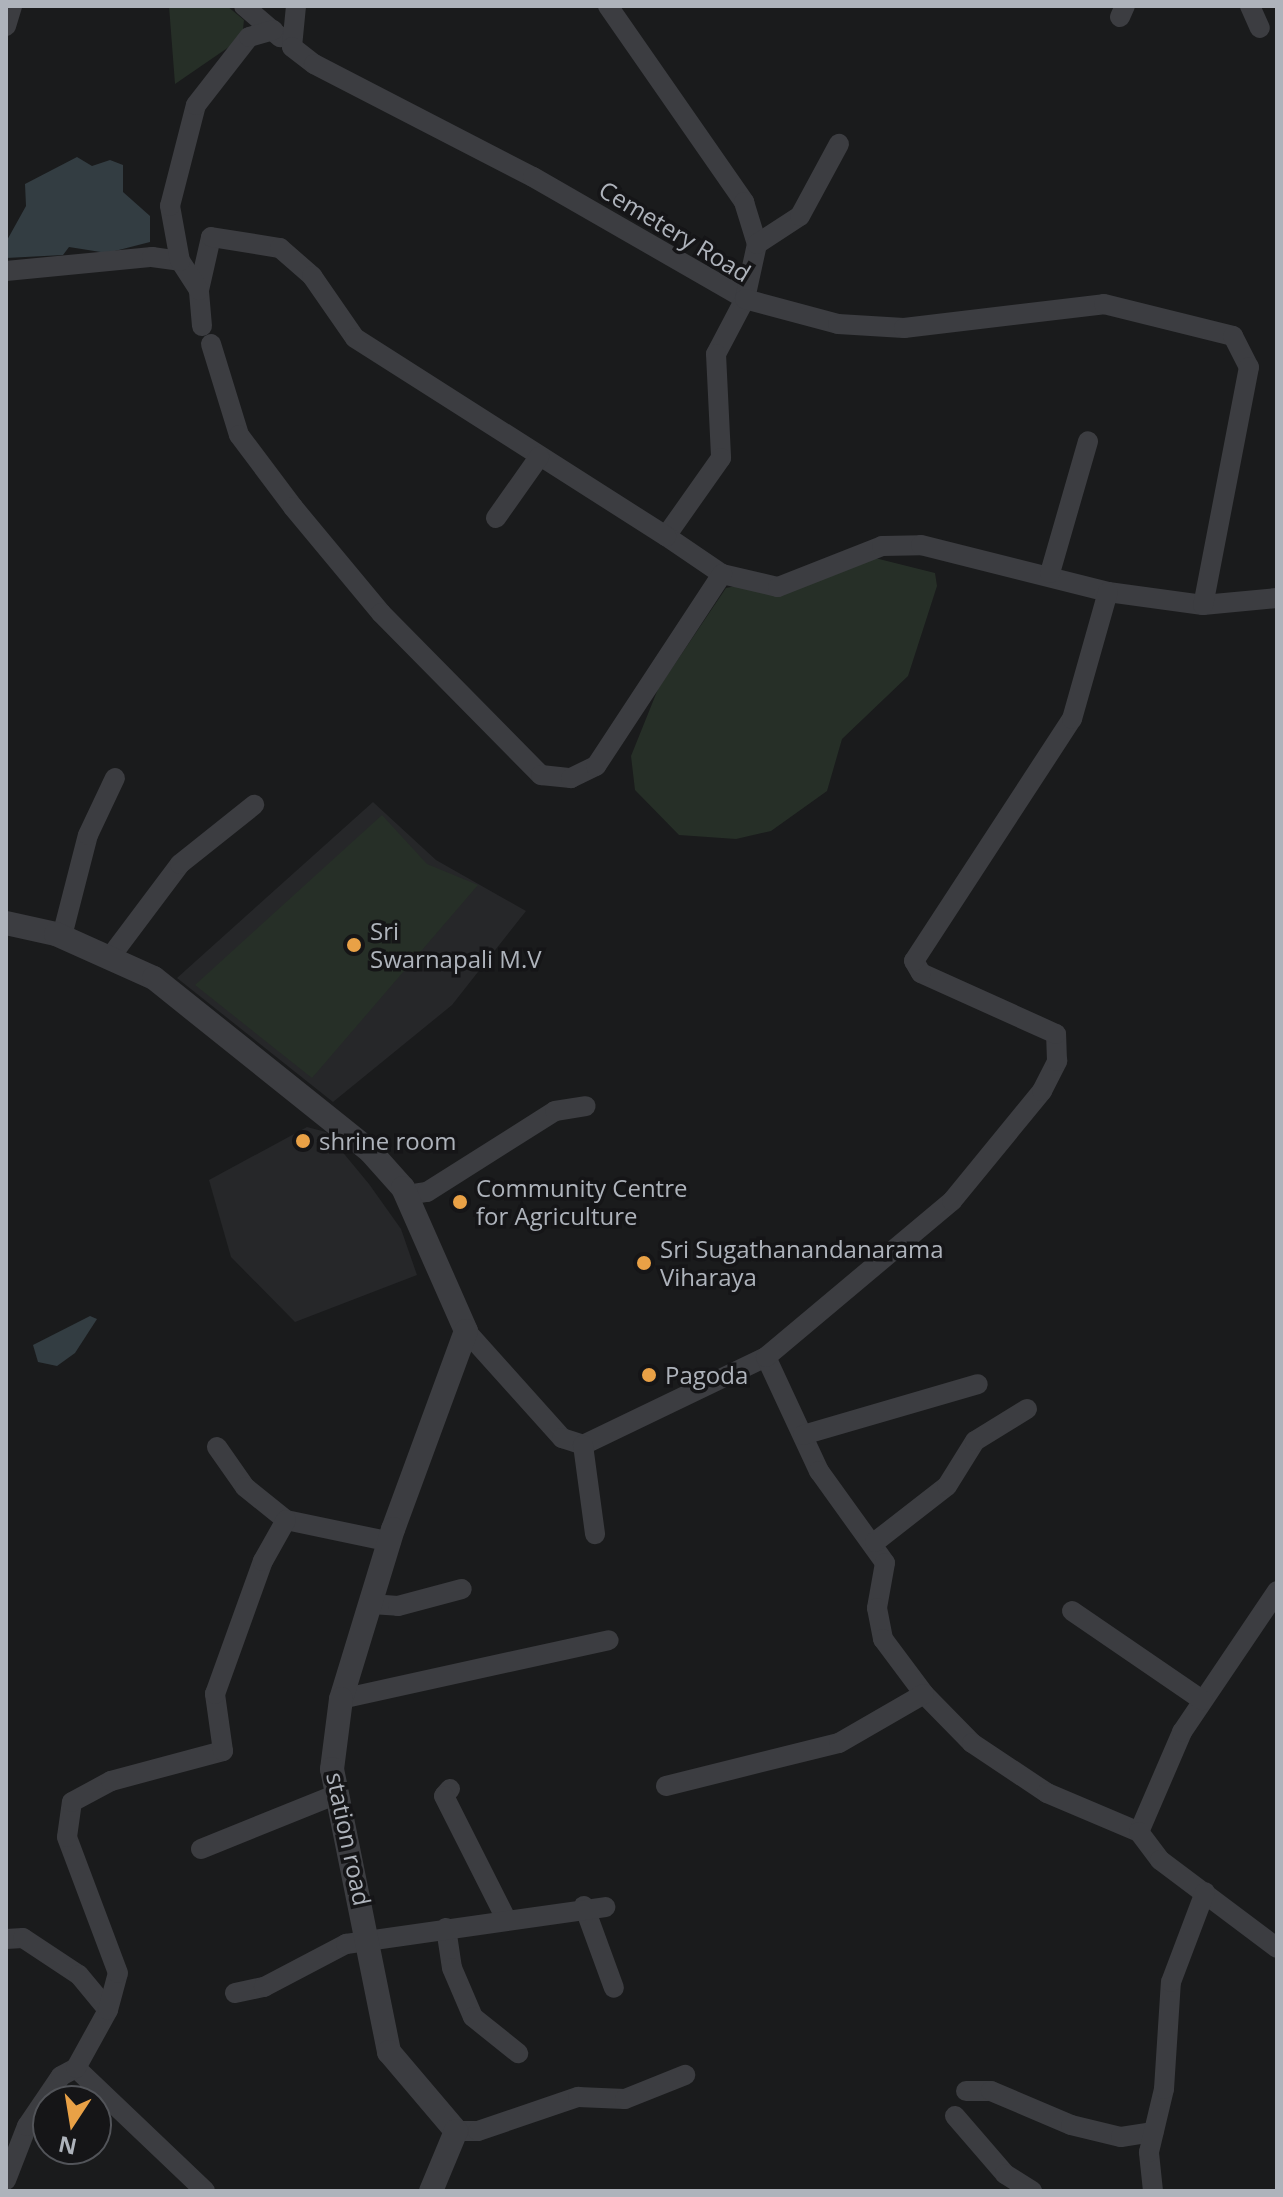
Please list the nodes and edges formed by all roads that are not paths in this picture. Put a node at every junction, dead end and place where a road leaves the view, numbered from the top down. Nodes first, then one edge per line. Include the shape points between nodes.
1 (12, 6) edge
2 (244, 6) edge
3 (296, 6) edge
4 (608, 6) edge
5 (1250, 6) edge
6 (6, 26) edge
7 (1260, 28) dead end
8 (273, 30) junction
9 (292, 47) junction
10 (839, 144) dead end
11 (757, 244) junction
12 (180, 261) junction
13 (6, 271) edge
14 (199, 290) junction
15 (745, 299) junction
16 (1088, 441) dead end
17 (539, 457) junction
18 (496, 518) dead end
19 (666, 536) junction
20 (1050, 573) junction
21 (722, 574) junction
22 (1108, 592) junction
23 (1277, 598) edge
24 (1203, 605) junction
25 (115, 778) dead end
26 (254, 805) dead end
27 (6, 923) edge
28 (62, 936) junction
29 (111, 956) junction
30 (586, 1106) dead end
31 (407, 1195) junction
32 (466, 1331) junction
33 (766, 1357) junction
34 (978, 1384) dead end
35 (1027, 1409) dead end
36 (803, 1435) junction
37 (583, 1445) junction
38 (217, 1447) dead end
39 (286, 1520) junction
40 (595, 1534) dead end
41 (391, 1542) junction
42 (875, 1542) junction
43 (462, 1589) dead end
44 (1277, 1591) edge
45 (371, 1604) junction
46 (1072, 1611) dead end
47 (609, 1640) dead end
48 (924, 1694) junction
49 (341, 1699) junction
50 (1202, 1700) junction
51 (666, 1786) dead end
52 (450, 1789) dead end
53 (337, 1794) junction
54 (1139, 1832) junction
55 (201, 1849) dead end
56 (1205, 1892) junction
57 (506, 1919) junction
58 (446, 1928) junction
59 (6, 1939) edge
60 (368, 1939) junction
61 (1277, 1948) edge
62 (614, 1988) dead end
63 (235, 1993) dead end
64 (108, 2010) junction
65 (518, 2053) dead end
66 (76, 2068) junction
67 (685, 2075) dead end
68 (966, 2091) dead end
69 (955, 2116) dead end
70 (456, 2131) junction
71 (1154, 2132) junction
72 (6, 2180) edge
73 (205, 2191) edge
74 (431, 2191) edge
75 (1032, 2191) edge
76 (1153, 2191) edge

1 - 6 street
2 - 8 street, Cemetery Road
3 - 9 street
4 - 11 street via 744,202
5 - 7 street
8 - 9 street, Cemetery Road
8 - 12 street via 249,37 196,105 170,206
9 - 15 street, Cemetery Road
10 - 11 street via 800,216
11 - 15 street
12 - 13 street
12 - 14 street
14 - 17 street via 211,237 280,248 312,276 355,338
14 - 21 street via 206,335 239,435 381,613 541,775 571,778 596,766
15 - 19 street, Cemetery Road via 716,354 721,458
15 - 24 street via 838,324 904,328 1104,304 1233,336 1246,350 1249,367
16 - 20 street
17 - 18 street
17 - 19 street
19 - 21 street
20 - 21 street via 899,544 778,587
20 - 22 street
22 - 24 street
22 - 33 street via 1072,719 914,961 921,973 1056,1034 1057,1061 1042,1091 952,1201
23 - 24 street
25 - 28 street via 88,835
26 - 29 street via 180,864
27 - 28 street
28 - 29 street
29 - 31 street via 154,978 277,1072 370,1151
30 - 31 street via 555,1111 427,1192
31 - 32 street
32 - 37 street via 562,1438
32 - 41 street, station road
33 - 36 street
33 - 37 street
34 - 36 street
35 - 42 street via 975,1441 947,1486
36 - 42 street via 819,1471
37 - 40 street
38 - 39 street via 245,1487
39 - 41 street
39 - 64 street via 263,1561 215,1694 223,1751 111,1781 72,1802 67,1837 118,1973
41 - 45 street, station road
42 - 48 street via 885,1563 877,1608 883,1639
43 - 45 street via 398,1606
44 - 50 street
45 - 49 street, station road
46 - 50 street
47 - 49 street
48 - 51 street via 839,1743
48 - 54 street via 972,1743 1047,1793
49 - 53 street, station road via 332,1769
50 - 54 street
52 - 57 street via 444,1796
53 - 55 street
53 - 60 street, station road
54 - 56 street via 1160,1860
56 - 61 street
56 - 71 street via 1171,1982
57 - 58 street
57 - 62 street via 595,1906
58 - 60 street
58 - 65 street via 452,1968 473,2017
59 - 64 street via 23,1938 79,1975
60 - 63 street
60 - 70 street, station road via 389,2052
64 - 66 street
66 - 72 street via 61,2076 27,2126
66 - 73 street
67 - 70 street via 625,2099 578,2097 478,2131
68 - 71 street via 991,2091 1071,2125 1121,2137
69 - 75 street via 1005,2174
70 - 74 street
71 - 76 street

